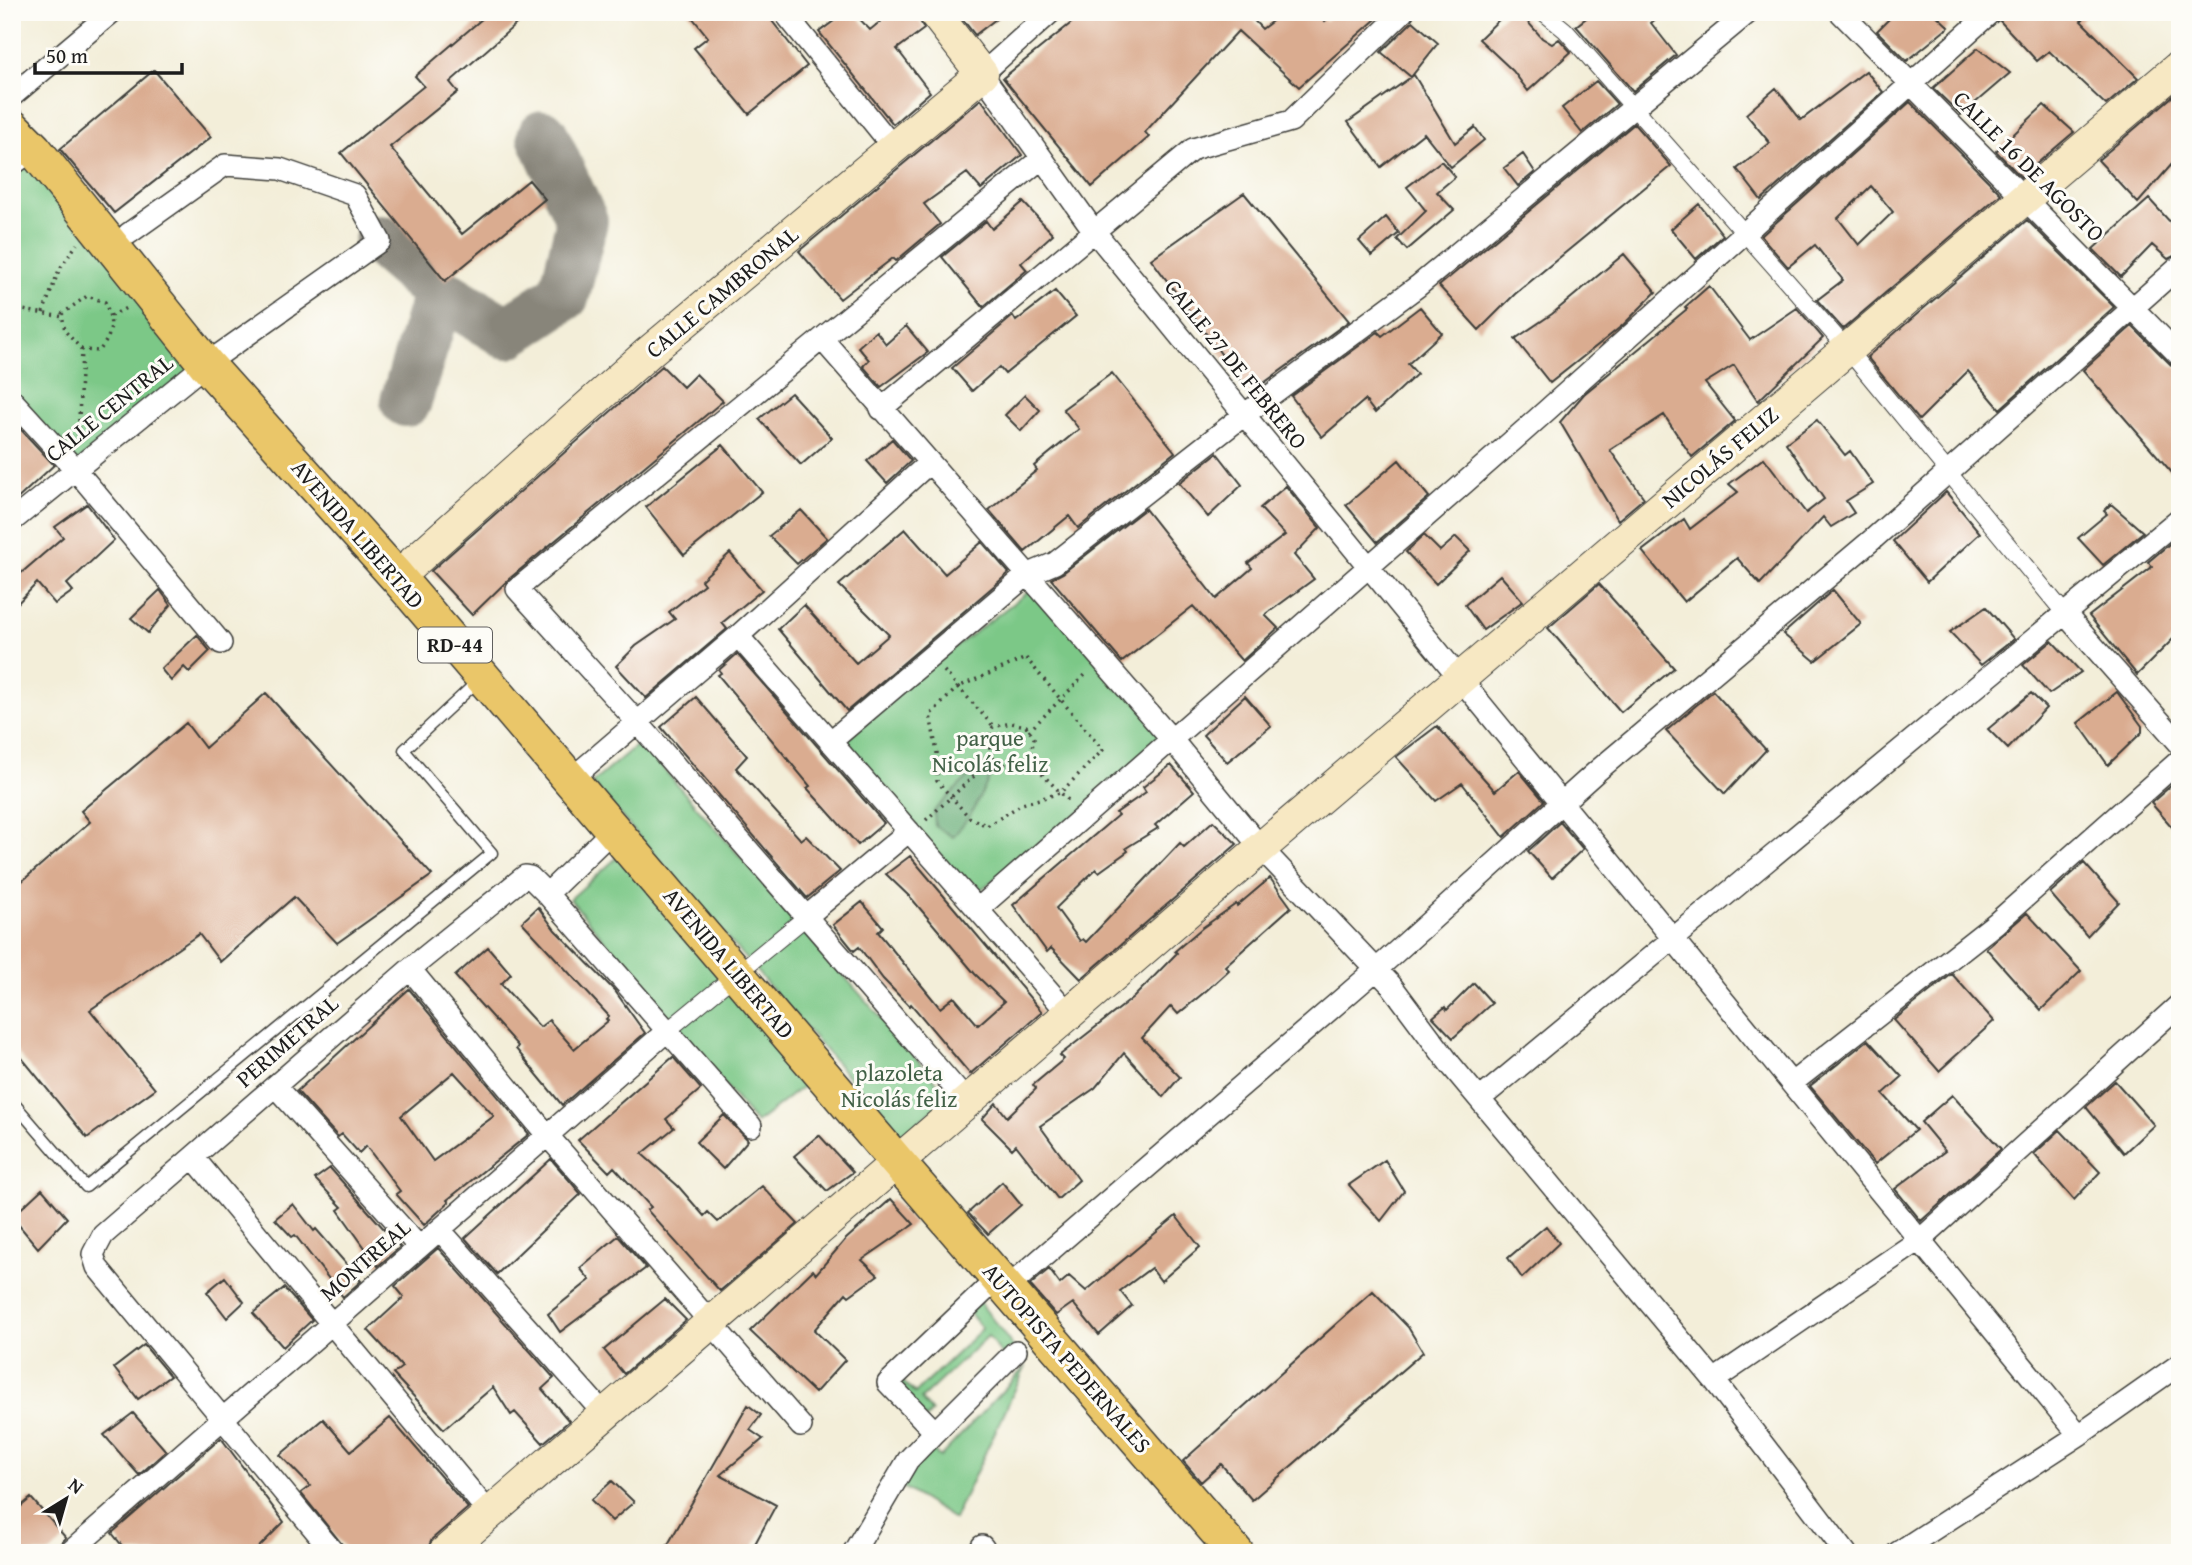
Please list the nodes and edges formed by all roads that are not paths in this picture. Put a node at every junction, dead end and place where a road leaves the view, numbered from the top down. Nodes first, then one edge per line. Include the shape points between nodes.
1 (112, 12) edge
2 (784, 12) edge
3 (934, 12) edge
4 (1051, 12) edge
5 (1403, 12) edge
6 (1543, 12) edge
7 (1749, 12) edge
8 (1840, 12) edge
9 (1991, 12) edge
10 (2180, 66) edge
11 (982, 74) junction
12 (1911, 84) junction
13 (12, 96) edge
14 (1634, 107) junction
15 (19, 147) edge
16 (894, 148) junction
17 (1042, 158) junction
18 (2024, 198) junction
19 (1094, 231) junction
20 (1745, 233) junction
21 (128, 234) dead end
22 (2180, 266) edge
23 (2134, 310) junction
24 (823, 340) junction
25 (1847, 349) junction
26 (2180, 356) edge
27 (206, 364) junction
28 (12, 400) edge
29 (881, 409) junction
30 (1244, 415) junction
31 (929, 463) junction
32 (75, 469) junction
33 (1949, 472) junction
34 (2180, 518) edge
35 (12, 521) edge
36 (1368, 568) junction
37 (1027, 575) junction
38 (397, 577) junction
39 (2065, 614) junction
40 (738, 636) junction
41 (220, 643) dead end
42 (482, 677) junction
43 (1459, 679) junction
44 (638, 723) junction
45 (1172, 740) junction
46 (830, 741) junction
47 (2180, 744) edge
48 (2180, 760) edge
49 (569, 780) junction
50 (1561, 803) junction
51 (915, 828) junction
52 (614, 829) junction
53 (1261, 848) junction
54 (547, 894) junction
55 (978, 909) junction
56 (806, 917) junction
57 (1674, 939) junction
58 (410, 969) junction
59 (1377, 969) junction
60 (739, 973) junction
61 (2180, 1004) edge
62 (1070, 1015) junction
63 (667, 1031) junction
64 (1792, 1083) junction
65 (275, 1086) junction
66 (1480, 1098) junction
67 (12, 1101) edge
68 (968, 1103) junction
69 (751, 1126) dead end
70 (547, 1135) junction
71 (193, 1157) junction
72 (898, 1163) junction
73 (440, 1230) junction
74 (1921, 1239) junction
75 (419, 1247) junction
76 (1003, 1283) junction
77 (710, 1324) junction
78 (331, 1325) junction
79 (1016, 1351) dead end
80 (2180, 1364) edge
81 (1714, 1380) junction
82 (605, 1415) junction
83 (222, 1420) junction
84 (801, 1426) dead end
85 (935, 1433) junction
86 (2079, 1435) junction
87 (490, 1514) junction
88 (69, 1553) edge
89 (334, 1553) edge
90 (444, 1553) edge
91 (853, 1553) edge
92 (1236, 1553) edge
93 (1846, 1553) edge
94 (1897, 1553) edge

1 - 13 street
2 - 16 street
3 - 11 main road
4 - 11 street, CALLE CAMBRONAL
5 - 19 street via 1291,121 1193,149
6 - 14 street
7 - 14 street
8 - 12 street, CALLE 16 DE AGOSTO
9 - 12 street
10 - 18 main road, NICOLÁS FELIZ
11 - 16 main road, CALLE CAMBRONAL
11 - 17 street, CALLE 27 DE FEBRERO
12 - 18 street, CALLE 16 DE AGOSTO
12 - 20 street
14 - 20 street
14 - 30 street via 1418,286
15 - 27 main road, AVENIDA LIBERTAD / RD-44
16 - 38 main road, CALLE CAMBRONAL via 649,352
17 - 19 street, CALLE 27 DE FEBRERO
17 - 24 street
18 - 23 street, CALLE 16 DE AGOSTO
18 - 25 main road, NICOLÁS FELIZ
19 - 29 street
19 - 30 street, CALLE 27 DE FEBRERO
20 - 25 street
20 - 36 street
21 - 27 street, CALLE CENTRAL via 225,165 279,169 355,195 380,241
22 - 23 street
23 - 26 street, CALLE 16 DE AGOSTO
23 - 33 street
24 - 29 street
24 - 44 street via 517,589
25 - 33 street
25 - 43 main road, NICOLÁS FELIZ
27 - 32 street, CALLE CENTRAL
27 - 38 main road, AVENIDA LIBERTAD / RD-44
28 - 32 street
29 - 31 street
30 - 36 street, CALLE 27 DE FEBRERO
30 - 37 street via 1055,562
31 - 37 street
31 - 40 street
32 - 35 street, CALLE CENTRAL
32 - 41 street
33 - 39 street
33 - 50 street
34 - 39 street
36 - 43 street, CALLE 27 DE FEBRERO
36 - 45 street
37 - 45 street
37 - 46 street
38 - 42 main road, AVENIDA LIBERTAD / RD-44
39 - 47 street
39 - 57 street
40 - 44 street
40 - 46 street
42 - 49 main road, AVENIDA LIBERTAD / RD-44
42 - 67 lane via 404,750 492,853 86,1187
43 - 50 street, CALLE 27 DE FEBRERO
43 - 53 main road, NICOLÁS FELIZ
44 - 49 street
44 - 56 street
45 - 53 street
45 - 55 street
46 - 51 street
48 - 64 street via 1996,923
49 - 52 main road, AVENIDA LIBERTAD / RD-44
50 - 57 street, CALLE 27 DE FEBRERO
50 - 59 street
51 - 55 street
51 - 56 street
52 - 54 street
52 - 60 main road, AVENIDA LIBERTAD / RD-44
53 - 59 street
53 - 62 main road, NICOLÁS FELIZ
54 - 58 street, PERIMETRAL via 525,876
54 - 63 street
55 - 62 street
56 - 60 street
56 - 68 street
57 - 64 street, CALLE 27 DE FEBRERO
57 - 66 street
58 - 65 street, PERIMETRAL
58 - 70 street
59 - 66 street
59 - 76 street
60 - 63 street
60 - 72 main road, AVENIDA LIBERTAD / RD-44
61 - 74 street
62 - 68 main road, NICOLÁS FELIZ
63 - 69 street
63 - 70 street, MONTREAL
64 - 74 street, CALLE 27 DE FEBRERO
65 - 71 street, PERIMETRAL
65 - 75 street
66 - 81 street
68 - 72 main road, NICOLÁS FELIZ
70 - 73 street, MONTREAL
70 - 77 street
71 - 78 street
71 - 83 street, PERIMETRAL via 103,1235 93,1254 97,1267
72 - 76 main road, AUTOPISTA PEDERNALES
72 - 77 main road, NICOLÁS FELIZ
73 - 75 street, MONTREAL
73 - 82 street
74 - 81 street
74 - 86 street, CALLE 27 DE FEBRERO
75 - 78 street, MONTREAL
76 - 85 street via 888,1384
76 - 92 main road, AUTOPISTA PEDERNALES
77 - 82 main road, NICOLÁS FELIZ
77 - 84 street
78 - 83 street, MONTREAL
78 - 87 street
79 - 85 street
80 - 86 street
81 - 93 street
82 - 87 main road, NICOLÁS FELIZ
83 - 88 street, MONTREAL
83 - 89 street
85 - 91 street via 908,1460
86 - 94 street
87 - 90 main road, NICOLÁS FELIZ

